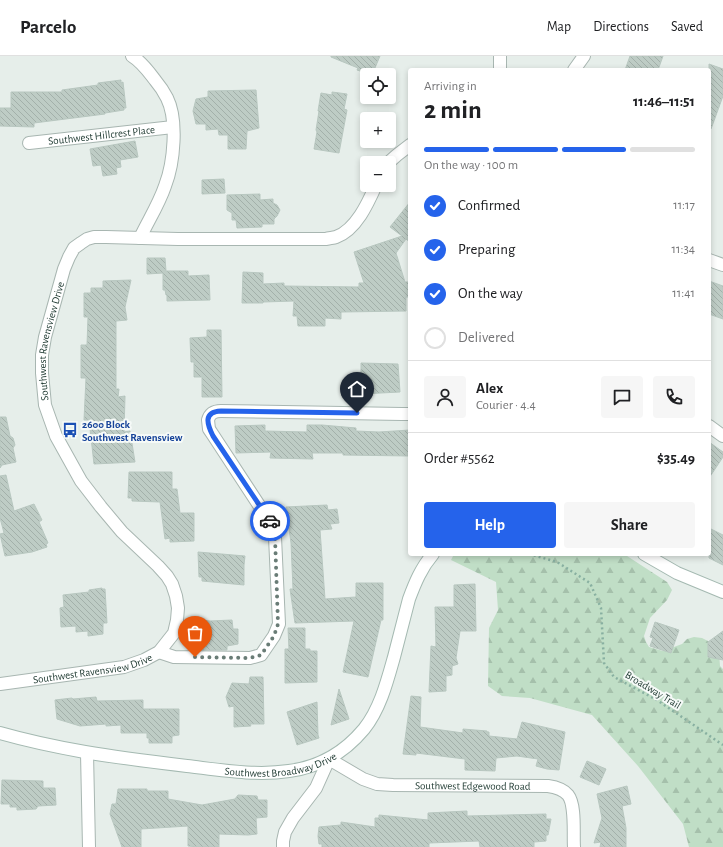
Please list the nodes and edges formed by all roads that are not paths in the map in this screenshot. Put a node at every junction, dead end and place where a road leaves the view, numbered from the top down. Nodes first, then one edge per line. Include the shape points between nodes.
1 (132, 56) edge
2 (500, 56) edge
3 (584, 56) edge
4 (500, 68) edge
5 (575, 68) edge
6 (173, 127) junction
7 (29, 143) dead end
8 (408, 147) edge
9 (396, 156) edge
10 (373, 192) edge
11 (140, 238) junction
12 (711, 261) edge
13 (723, 265) edge
14 (408, 414) edge
15 (711, 427) edge
16 (723, 436) edge
17 (431, 556) edge
18 (647, 556) edge
19 (723, 592) edge
20 (159, 652) junction
21 (0, 684) edge
22 (0, 733) edge
23 (86, 753) junction
24 (329, 759) junction
25 (89, 847) edge
26 (283, 847) edge
27 (574, 847) edge

1 - 6 street via 145,66 168,99
2 - 4 street
3 - 5 street
6 - 7 street, Southwest Hillcrest Place
6 - 11 street via 172,166
8 - 9 street
10 - 11 street, Southwest Ravensview Drive via 355,224 336,237
11 - 20 street, Southwest Ravensview Drive via 94,237 86,239 74,248 64,269 45,337 42,373 45,405 56,436 81,481 122,532 158,566 172,584 178,608 177,620 174,633
12 - 13 street
14 - 20 street via 221,411 212,413 208,424 213,436 273,528 278,624 274,636 261,655 256,657 174,657
15 - 16 street
17 - 24 street, Southwest Broadway Drive via 422,568 409,599 385,689 376,709 349,745
18 - 19 street via 677,573
20 - 21 street, Southwest Ravensview Drive via 124,666
22 - 23 street, Southwest Broadway Drive
23 - 24 street, Southwest Broadway Drive via 259,773 290,771
23 - 25 street
24 - 26 street via 316,788 284,832
24 - 27 street, Southwest Edgewood Road via 363,779 377,784 558,788 568,795 571,801

